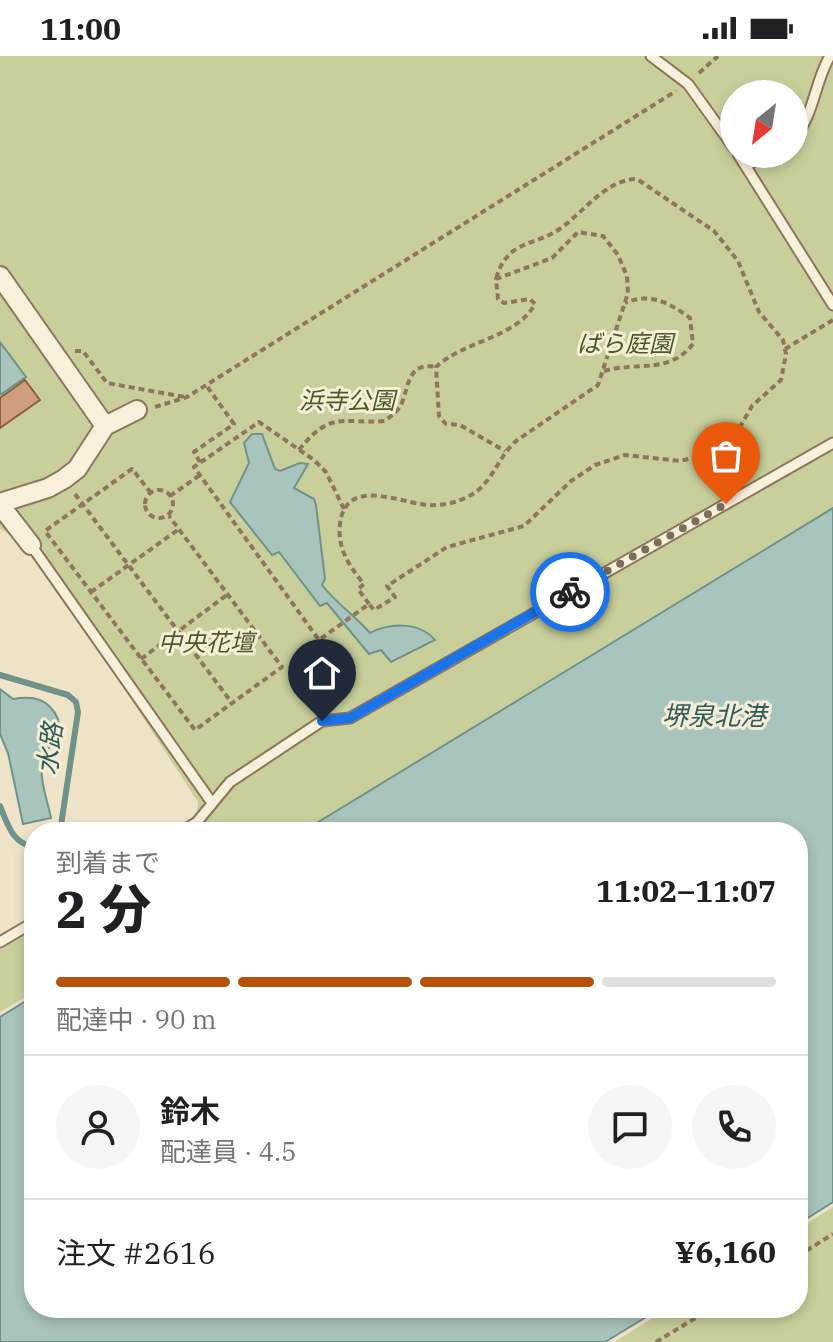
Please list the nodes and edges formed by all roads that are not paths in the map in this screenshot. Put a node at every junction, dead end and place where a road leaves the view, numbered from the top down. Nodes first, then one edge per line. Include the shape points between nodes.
1 (651, 56) edge
2 (830, 56) edge
3 (808, 112) edge
4 (720, 129) edge
5 (747, 168) edge
6 (0, 276) edge
7 (833, 305) edge
8 (146, 408) road end
9 (105, 426) junction
10 (833, 443) edge
11 (0, 504) edge
12 (31, 545) joint
13 (212, 803) junction
14 (197, 822) edge
15 (24, 928) edge
16 (0, 942) edge

1 - 4 lane via 688,84
2 - 3 lane
5 - 7 lane
6 - 9 street
8 - 9 street
9 - 11 street via 77,469 64,479
10 - 13 lane via 350,718 322,721 230,782
11 - 12 street
12 - 13 lane
13 - 14 lane
15 - 16 lane

